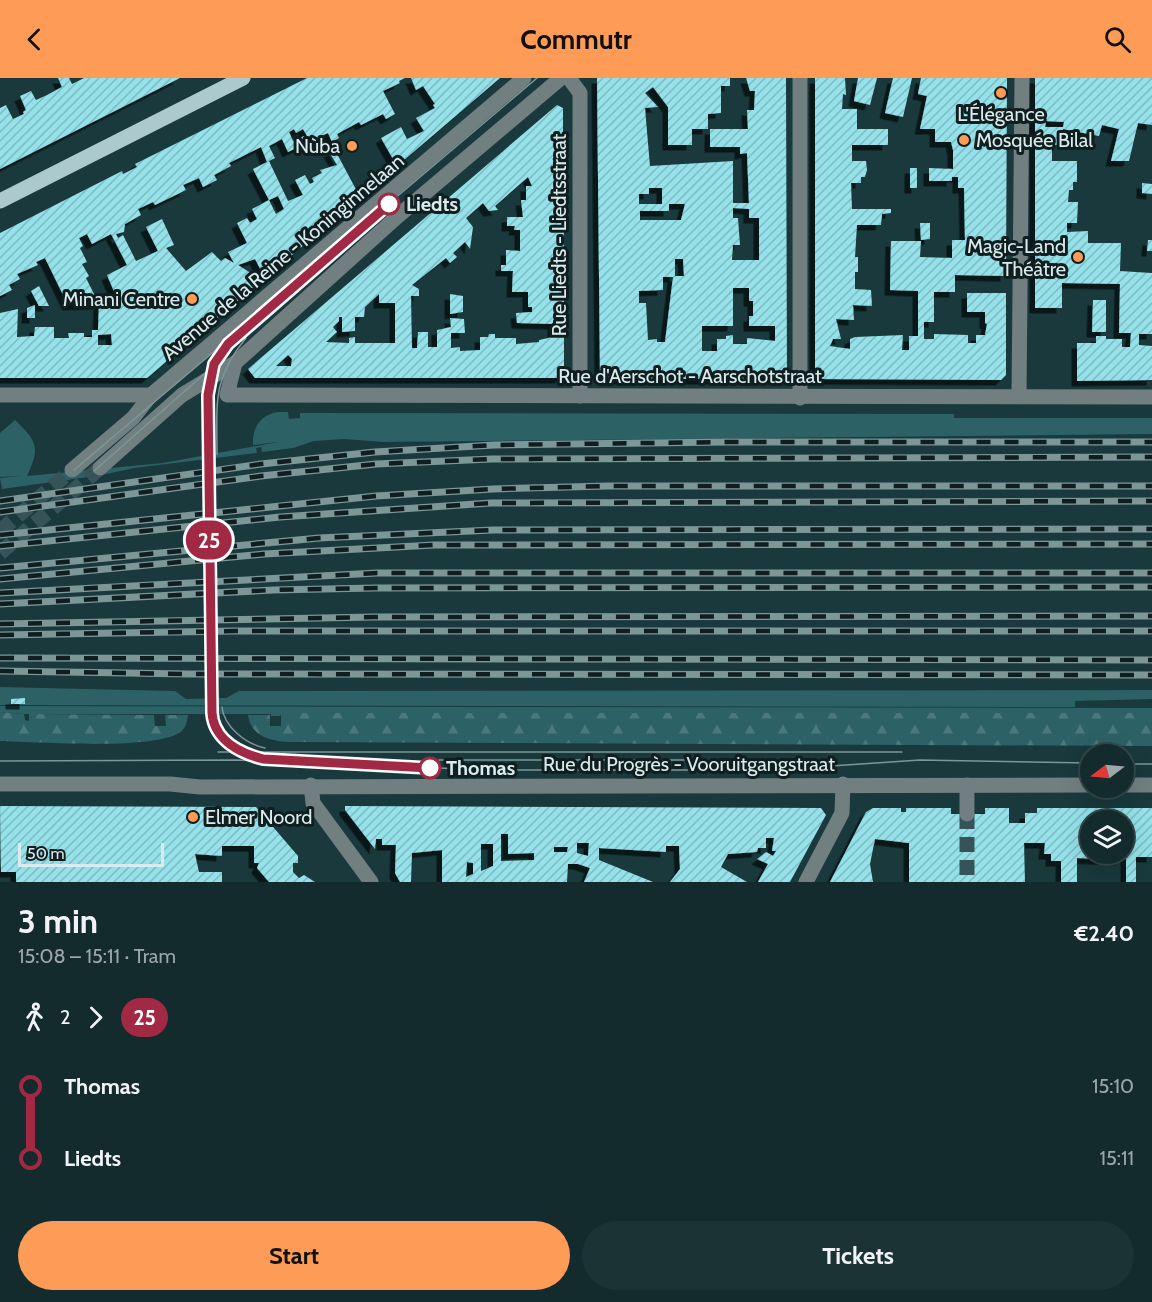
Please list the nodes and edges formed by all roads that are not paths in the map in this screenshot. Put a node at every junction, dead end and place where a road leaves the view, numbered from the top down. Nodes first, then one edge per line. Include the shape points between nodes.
1 (243, 78) edge
2 (524, 78) edge
3 (561, 78) edge
4 (569, 78) edge
5 (800, 78) edge
6 (1022, 78) edge
7 (0, 201) edge
8 (235, 363) junction
9 (0, 395) edge
10 (151, 395) junction
11 (580, 396) junction
12 (1019, 396) junction
13 (1152, 397) edge
14 (800, 398) junction
15 (100, 468) tunnel mouth
16 (72, 470) tunnel mouth
17 (0, 784) edge
18 (843, 784) junction
19 (311, 785) junction
20 (967, 785) junction
21 (1080, 785) edge
22 (1134, 785) edge
23 (1152, 785) edge
24 (967, 814) tunnel mouth
25 (371, 882) edge
26 (806, 882) edge

1 - 7 main road
2 - 10 street, Avenue de la Reine - Koninginnelaan
3 - 8 street via 398,216
4 - 11 street, Rue Liedts - Liedtsstraat via 580,93
5 - 14 street
6 - 12 street
8 - 11 street, Rue d'Aerschot - Aarschotstraat via 227,395
8 - 15 street via 182,395
9 - 10 street
10 - 16 street, Avenue de la Reine - Koninginnelaan via 133,418
11 - 14 street, Rue d'Aerschot - Aarschotstraat
12 - 13 street, Rue d'Aerschot - Aarschotstraat
12 - 14 street, Rue d'Aerschot - Aarschotstraat
17 - 19 street, Rue du Progrès - Vooruitgangstraat
18 - 19 street, Rue du Progrès - Vooruitgangstraat
18 - 20 street, Rue du Progrès - Vooruitgangstraat
18 - 26 street via 842,813
19 - 25 street via 313,803
20 - 21 street, Rue du Progrès - Vooruitgangstraat
20 - 24 street
22 - 23 street

